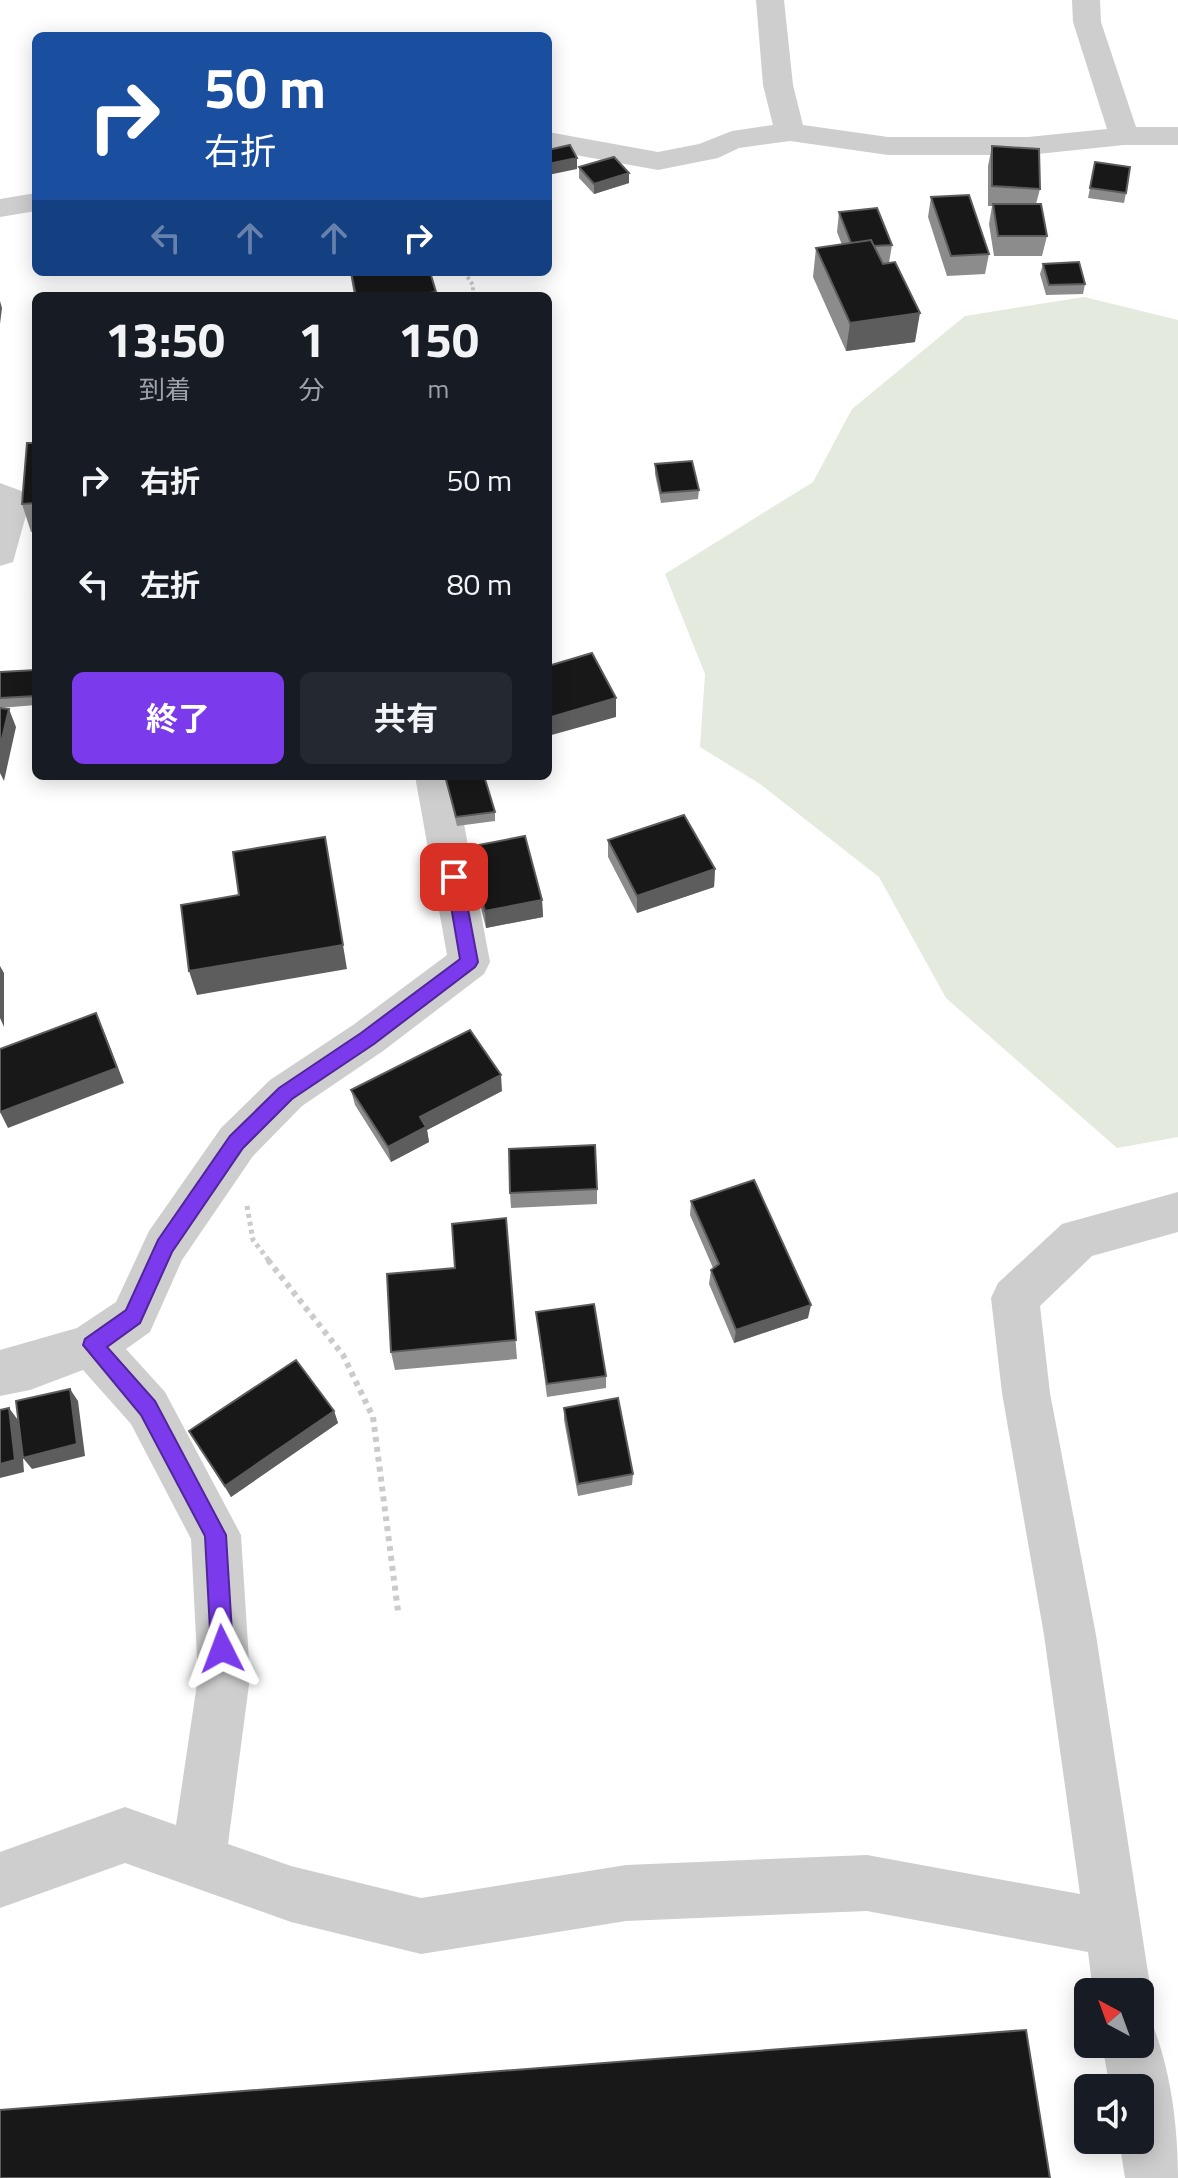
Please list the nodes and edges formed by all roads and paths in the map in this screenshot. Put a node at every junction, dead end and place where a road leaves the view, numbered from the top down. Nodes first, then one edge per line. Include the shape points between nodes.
1 (770, 0) edge
2 (1086, 0) edge
3 (790, 132) junction
4 (1124, 136) junction
5 (1178, 136) edge
6 (552, 142) edge
7 (32, 203) edge
8 (0, 208) edge
9 (0, 495) edge
10 (0, 553) edge
11 (436, 780) edge
12 (237, 1142) junction
13 (1178, 1212) edge
14 (92, 1345) junction
15 (0, 1373) edge
16 (398, 1611) dead end
17 (198, 1861) junction
18 (0, 1880) edge
19 (1111, 1928) junction
20 (1120, 1978) edge
21 (1151, 2154) edge
22 (1155, 2178) edge

1 - 3 street via 778,85
2 - 4 street via 1087,22
3 - 4 street via 888,146 1028,146
3 - 6 street via 732,140 707,152 658,161
4 - 5 street
7 - 8 street
9 - 10 street via 12,501
11 - 12 street via 469,962 286,1093
12 - 14 street via 165,1246 133,1317
12 - 16 path via 253,1240 343,1355 373,1417
13 - 19 street via 1078,1239 1015,1298
14 - 15 street
14 - 17 street via 148,1408 216,1535 224,1677
17 - 18 street via 125,1835
17 - 19 street via 291,1894 421,1926 626,1893 867,1883
19 - 20 street
21 - 22 street

